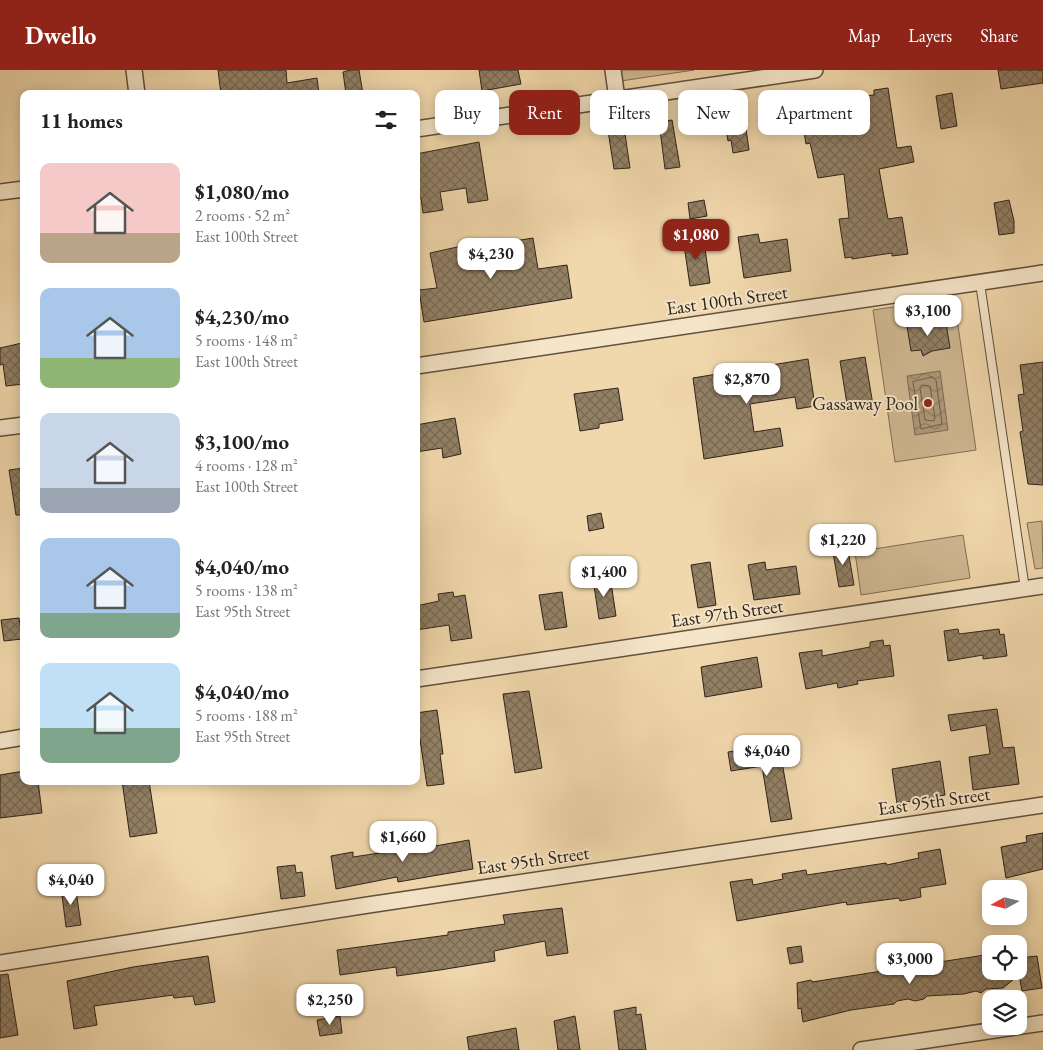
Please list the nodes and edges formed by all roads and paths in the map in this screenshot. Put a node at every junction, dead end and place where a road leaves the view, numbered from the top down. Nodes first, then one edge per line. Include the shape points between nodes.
1 (134, 70) edge
2 (613, 70) edge
3 (815, 70) edge
4 (136, 90) edge
5 (616, 90) edge
6 (668, 92) edge
7 (590, 104) edge
8 (420, 128) edge
9 (20, 190) edge
10 (0, 192) edge
11 (1043, 273) edge
12 (980, 282) junction
13 (420, 365) edge
14 (20, 426) edge
15 (0, 428) edge
16 (1043, 586) edge
17 (1025, 589) junction
18 (420, 678) edge
19 (20, 738) edge
20 (0, 741) edge
21 (1043, 804) edge
22 (0, 963) edge
23 (1043, 1023) edge
24 (861, 1050) edge

1 - 4 street
2 - 5 street
3 - 6 street
7 - 8 street
9 - 10 street
11 - 12 street, East 100th Street
12 - 13 street, East 100th Street
12 - 17 lane
14 - 15 street
16 - 17 street, East 97th Street
17 - 18 street, East 97th Street
19 - 20 street
21 - 22 street, East 95th Street
23 - 24 street

